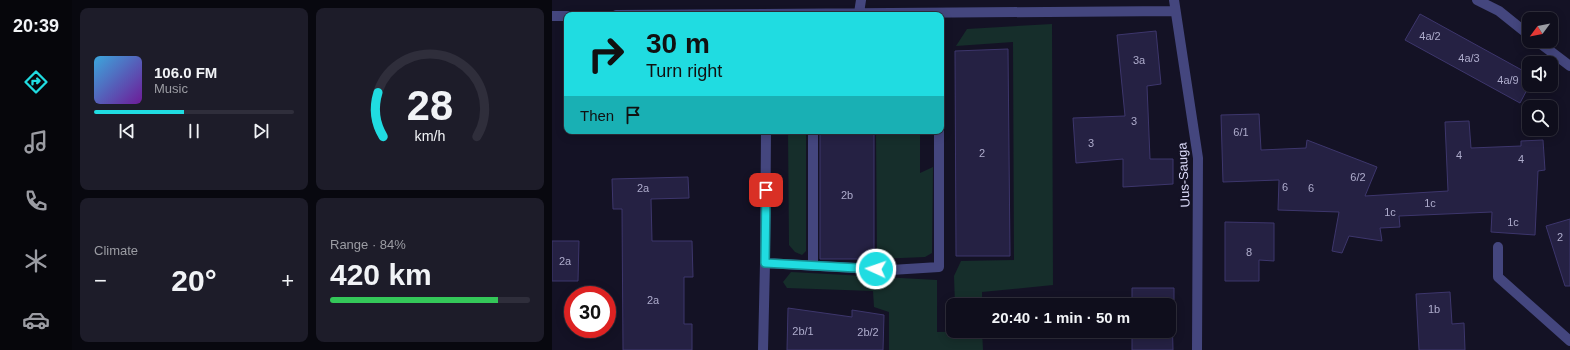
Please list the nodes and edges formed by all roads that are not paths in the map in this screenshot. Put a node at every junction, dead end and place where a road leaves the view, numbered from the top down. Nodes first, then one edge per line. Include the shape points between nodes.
1 (861, 0) edge
2 (1174, 0) edge
3 (1477, 0) edge
4 (1175, 11) junction
5 (859, 12) edge
6 (944, 14) edge
7 (552, 16) edge
8 (564, 16) edge
9 (1522, 29) edge
10 (1546, 48) edge
11 (1570, 66) edge
12 (766, 134) edge
13 (813, 134) edge
14 (939, 134) edge
15 (1498, 247) dead end
16 (765, 263) junction
17 (812, 266) junction
18 (1570, 341) edge
19 (762, 350) edge
20 (1197, 350) edge

1 - 5 street
2 - 4 street, Uus-Sauga
3 - 9 street via 1499,11
4 - 6 street
4 - 20 street, Uus-Sauga via 1198,158
7 - 8 street
10 - 11 street
12 - 16 street
13 - 17 street
14 - 17 street via 940,267 891,270
15 - 18 street via 1498,277
16 - 17 street
16 - 19 street

